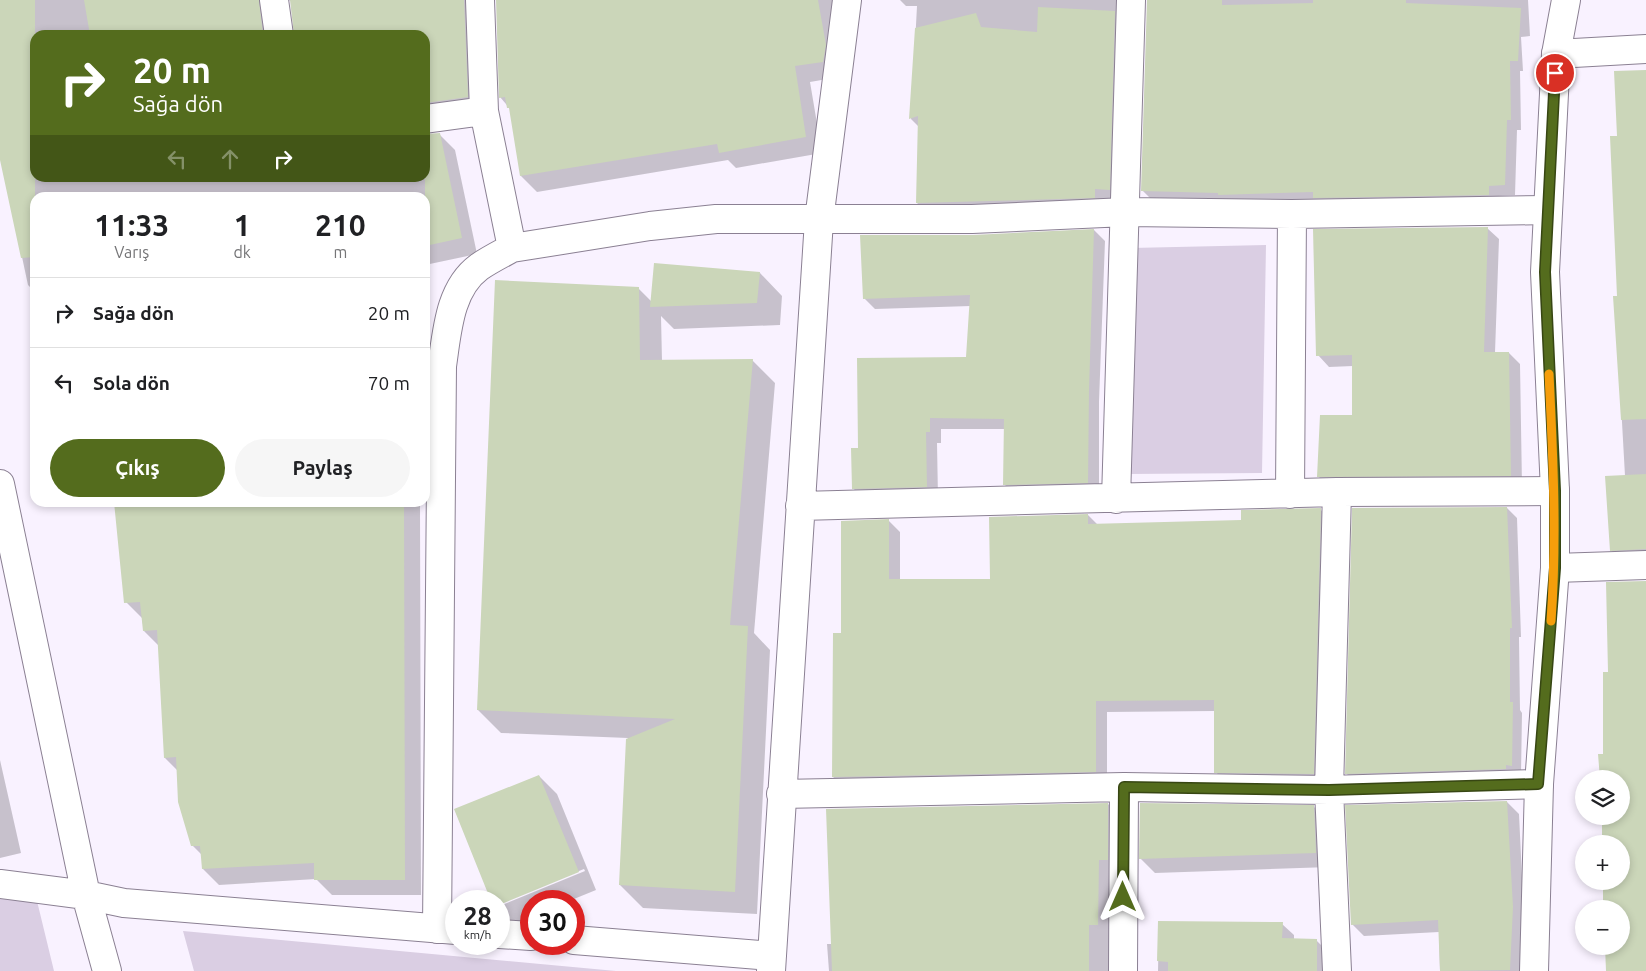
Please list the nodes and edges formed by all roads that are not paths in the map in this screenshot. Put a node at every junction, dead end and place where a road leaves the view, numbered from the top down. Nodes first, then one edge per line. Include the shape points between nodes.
1 (274, 0) edge
2 (480, 0) edge
3 (847, 0) edge
4 (1131, 0) edge
5 (1566, 0) edge
6 (278, 30) edge
7 (1646, 49) edge
8 (1556, 54) junction
9 (484, 111) junction
10 (430, 118) edge
11 (1548, 210) junction
12 (1126, 212) junction
13 (1292, 214) junction
14 (819, 220) junction
15 (512, 248) junction
16 (0, 484) edge
17 (1555, 491) junction
18 (1337, 492) junction
19 (1290, 494) junction
20 (1116, 499) junction
21 (800, 506) junction
22 (1646, 565) edge
23 (1555, 568) junction
24 (1538, 784) junction
25 (1124, 787) junction
26 (1329, 790) junction
27 (781, 794) junction
28 (0, 884) edge
29 (447, 890) edge
30 (86, 895) junction
31 (445, 929) edge
32 (585, 941) edge
33 (771, 964) edge
34 (107, 971) edge
35 (1123, 971) edge
36 (1337, 971) edge
37 (1534, 971) edge

1 - 6 street
2 - 9 street
3 - 14 street
4 - 12 street
5 - 8 street
7 - 8 street
8 - 11 street
9 - 10 street
9 - 15 street
11 - 13 street
11 - 17 street via 1545,272
12 - 13 street
12 - 14 street via 972,219
12 - 20 street
13 - 19 street
14 - 15 street via 707,220
14 - 21 street
15 - 29 street via 477,268 462,287 449,316 442,366
16 - 30 street
17 - 18 street
17 - 23 street
18 - 19 street
18 - 26 street
19 - 20 street
20 - 21 street
21 - 27 street
22 - 23 street
23 - 24 street
24 - 26 street
24 - 37 street
25 - 26 street
25 - 27 street
25 - 35 street
26 - 36 street
27 - 33 street
28 - 30 street
30 - 31 street via 124,903
30 - 34 street
32 - 33 street

